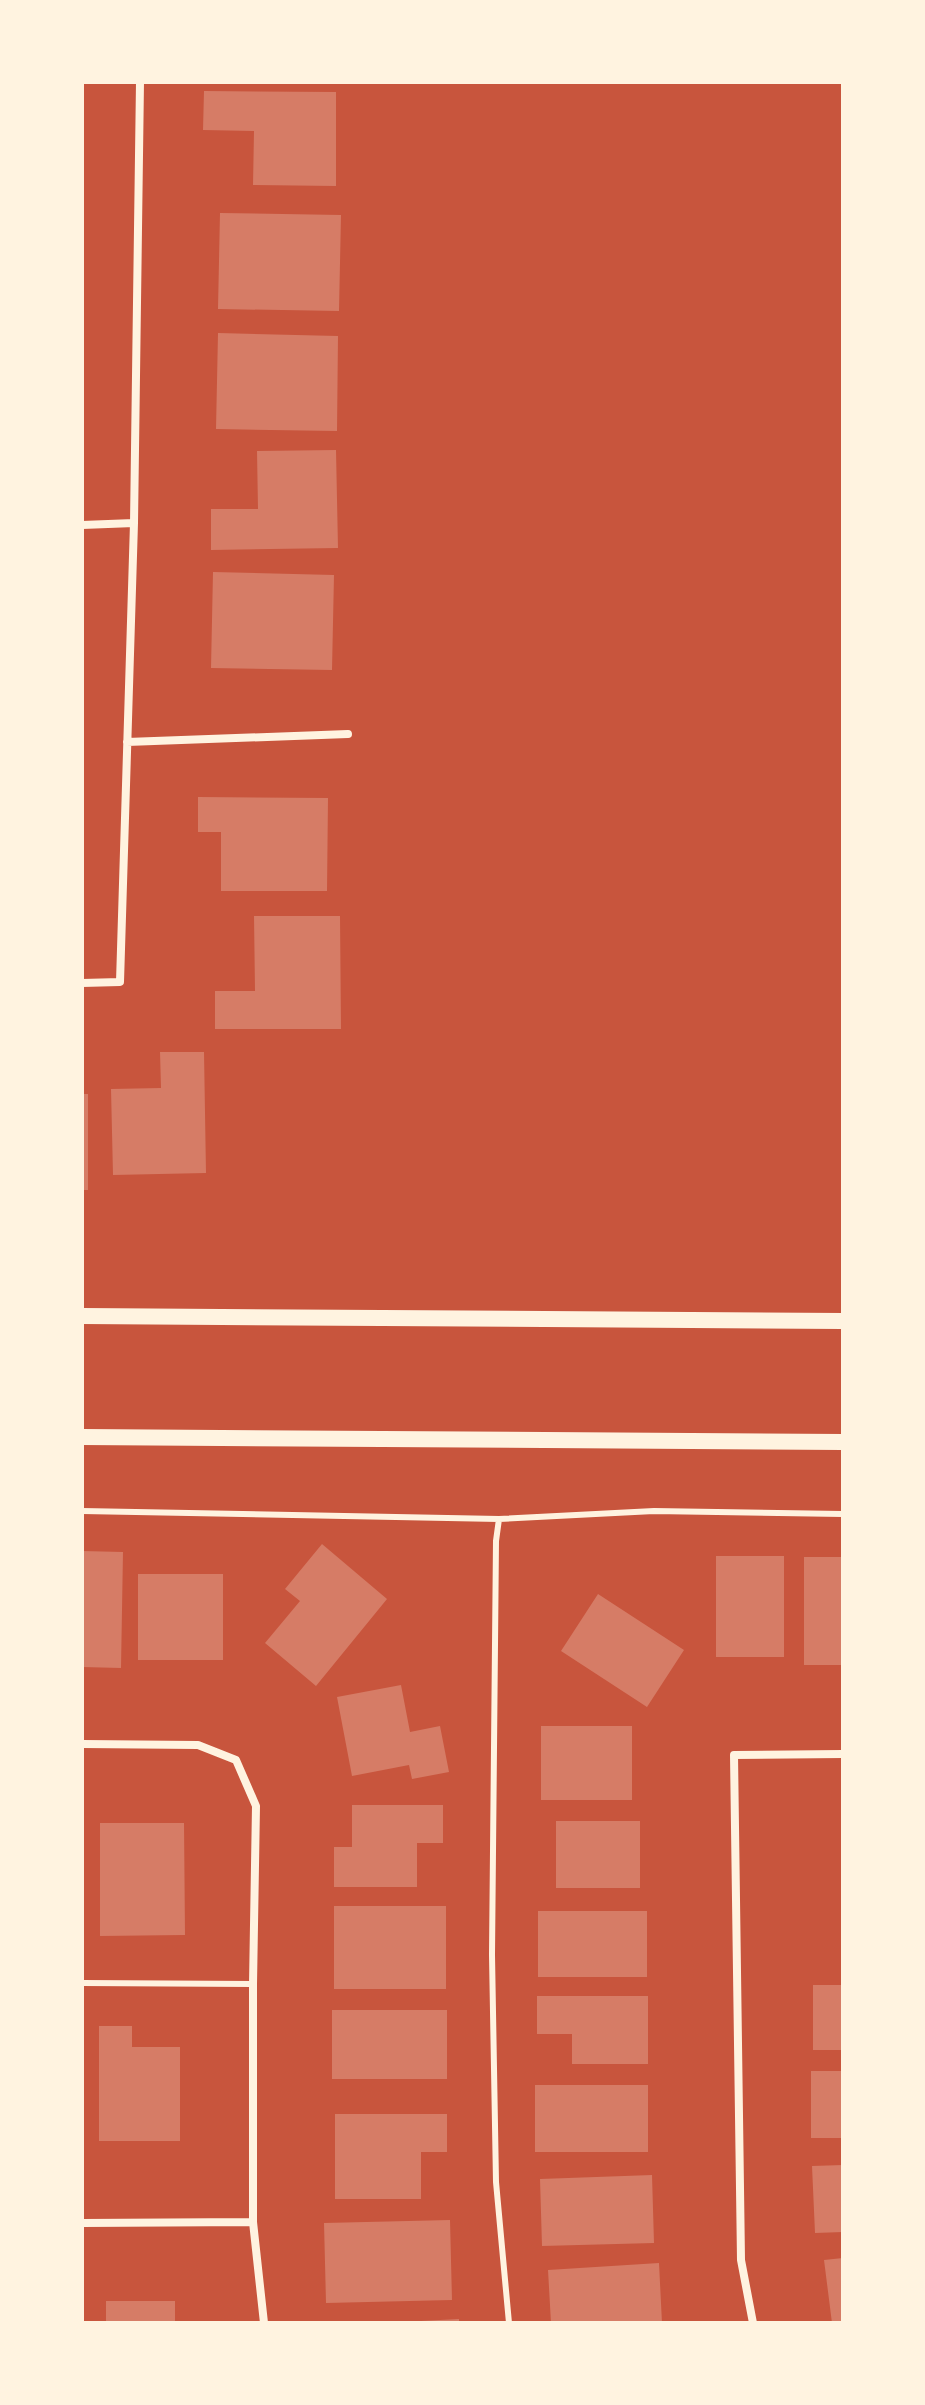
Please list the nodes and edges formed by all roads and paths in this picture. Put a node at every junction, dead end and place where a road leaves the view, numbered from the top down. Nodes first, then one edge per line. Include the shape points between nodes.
1 (140, 82) edge
2 (134, 523) junction
3 (82, 525) edge
4 (348, 734) dead end
5 (127, 742) junction
6 (82, 983) edge
7 (82, 1316) edge
8 (843, 1321) edge
9 (82, 1437) edge
10 (843, 1442) edge
11 (82, 1511) edge
12 (843, 1514) edge
13 (499, 1519) junction
14 (82, 1744) edge
15 (843, 1754) edge
16 (82, 1983) edge
17 (253, 1984) junction
18 (253, 2222) junction
19 (82, 2223) edge
20 (264, 2323) edge
21 (509, 2323) edge
22 (753, 2323) edge

1 - 2 street
2 - 3 street
2 - 5 street
4 - 5 street
5 - 6 street via 120,982
7 - 8 main road
9 - 10 main road
11 - 13 lane
12 - 13 lane via 654,1511
13 - 21 lane via 492,1985 496,2182
14 - 17 street via 198,1745 236,1760 256,1806
15 - 22 street via 734,1755 741,2260
16 - 17 lane
17 - 18 street
18 - 19 street
18 - 20 street

